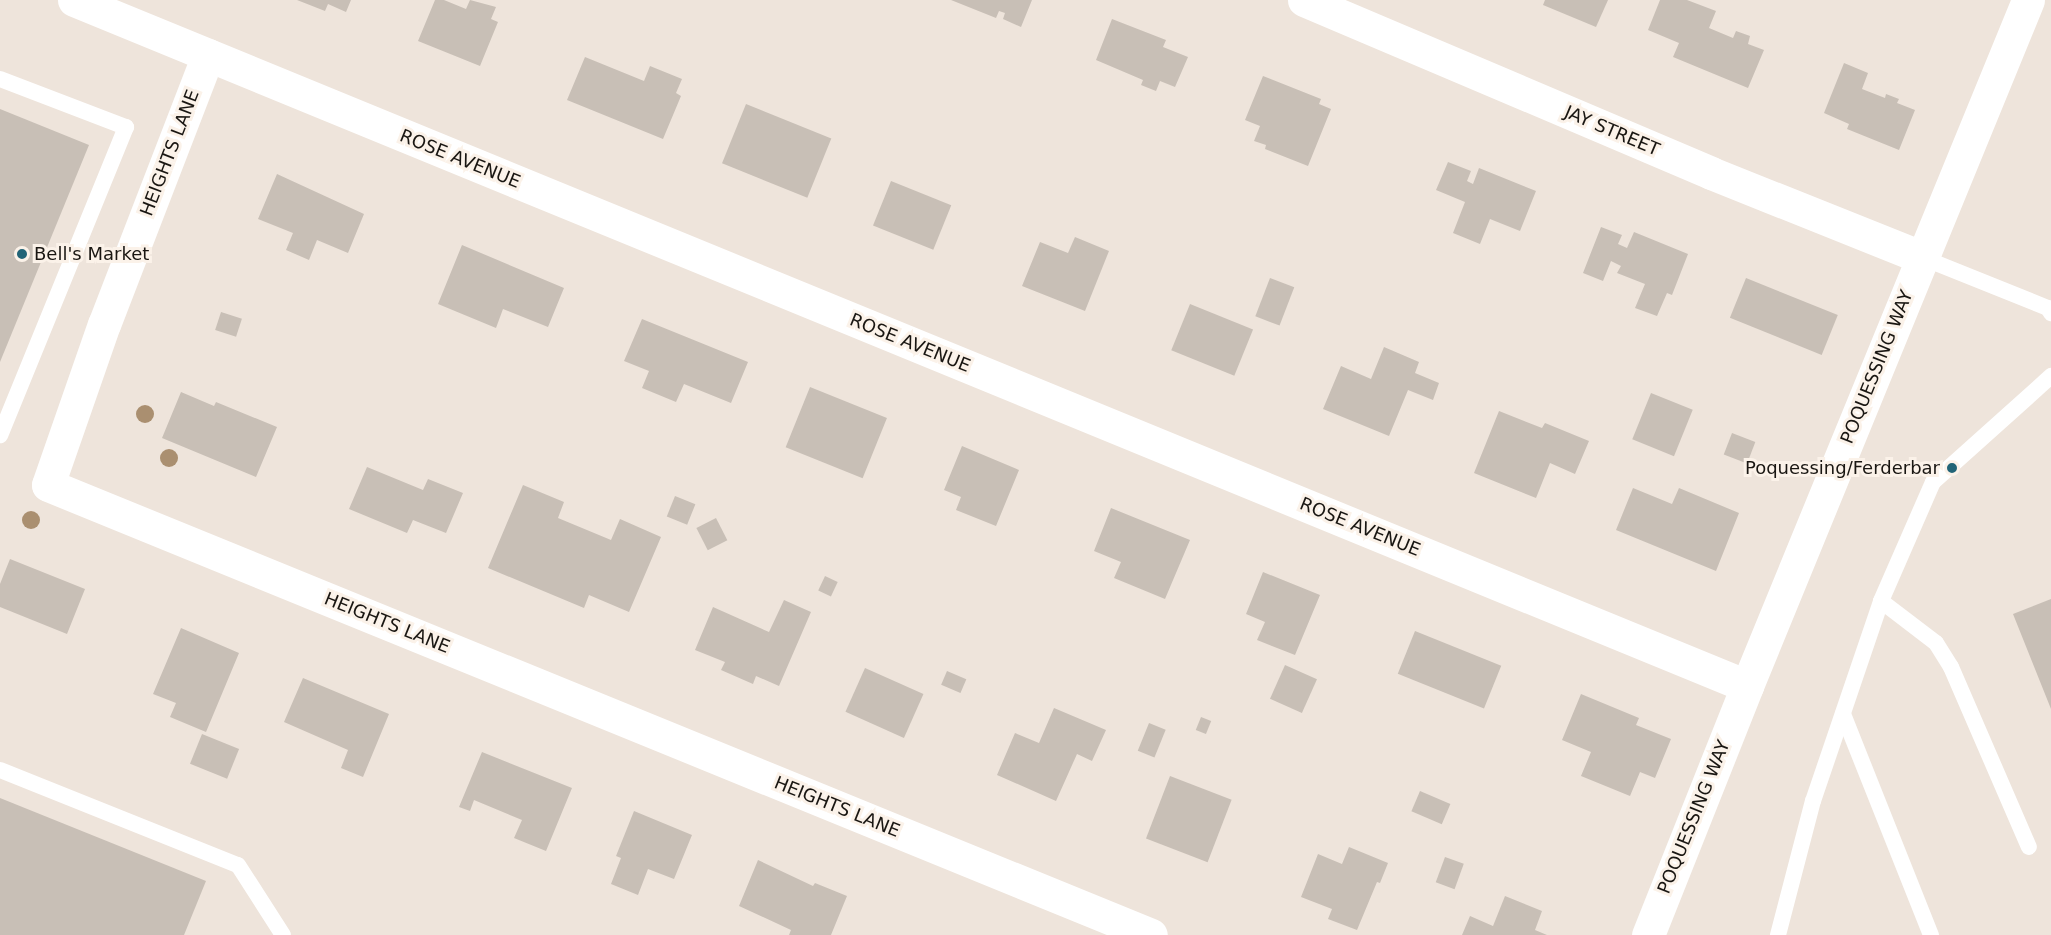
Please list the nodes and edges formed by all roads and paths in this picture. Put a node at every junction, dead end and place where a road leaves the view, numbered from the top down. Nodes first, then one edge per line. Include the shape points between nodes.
1 (74, 0) edge
2 (1304, 0) edge
3 (2028, 0) edge
4 (208, 55) junction
5 (0, 79) edge
6 (1921, 257) junction
7 (2051, 313) edge
8 (2051, 376) edge
9 (0, 435) edge
10 (1881, 601) junction
11 (1747, 686) junction
12 (1843, 714) junction
13 (0, 770) edge
14 (2029, 847) dead end
15 (283, 935) edge
16 (1151, 935) edge
17 (1647, 935) edge
18 (1778, 935) edge
19 (1931, 935) edge

1 - 4 street, ROSE AVENUE
2 - 6 street, JAY STREET via 1711,173
3 - 6 street, POQUESSING WAY
4 - 11 street, ROSE AVENUE
4 - 16 street, HEIGHTS LANE via 104,324 48,486
5 - 9 lane via 126,127
6 - 7 lane
6 - 11 street, POQUESSING WAY
8 - 10 lane via 1933,482
10 - 12 lane
10 - 14 lane via 1936,643 1951,667
11 - 17 street, POQUESSING WAY
12 - 18 lane via 1813,801
12 - 19 lane
13 - 15 lane via 238,865

